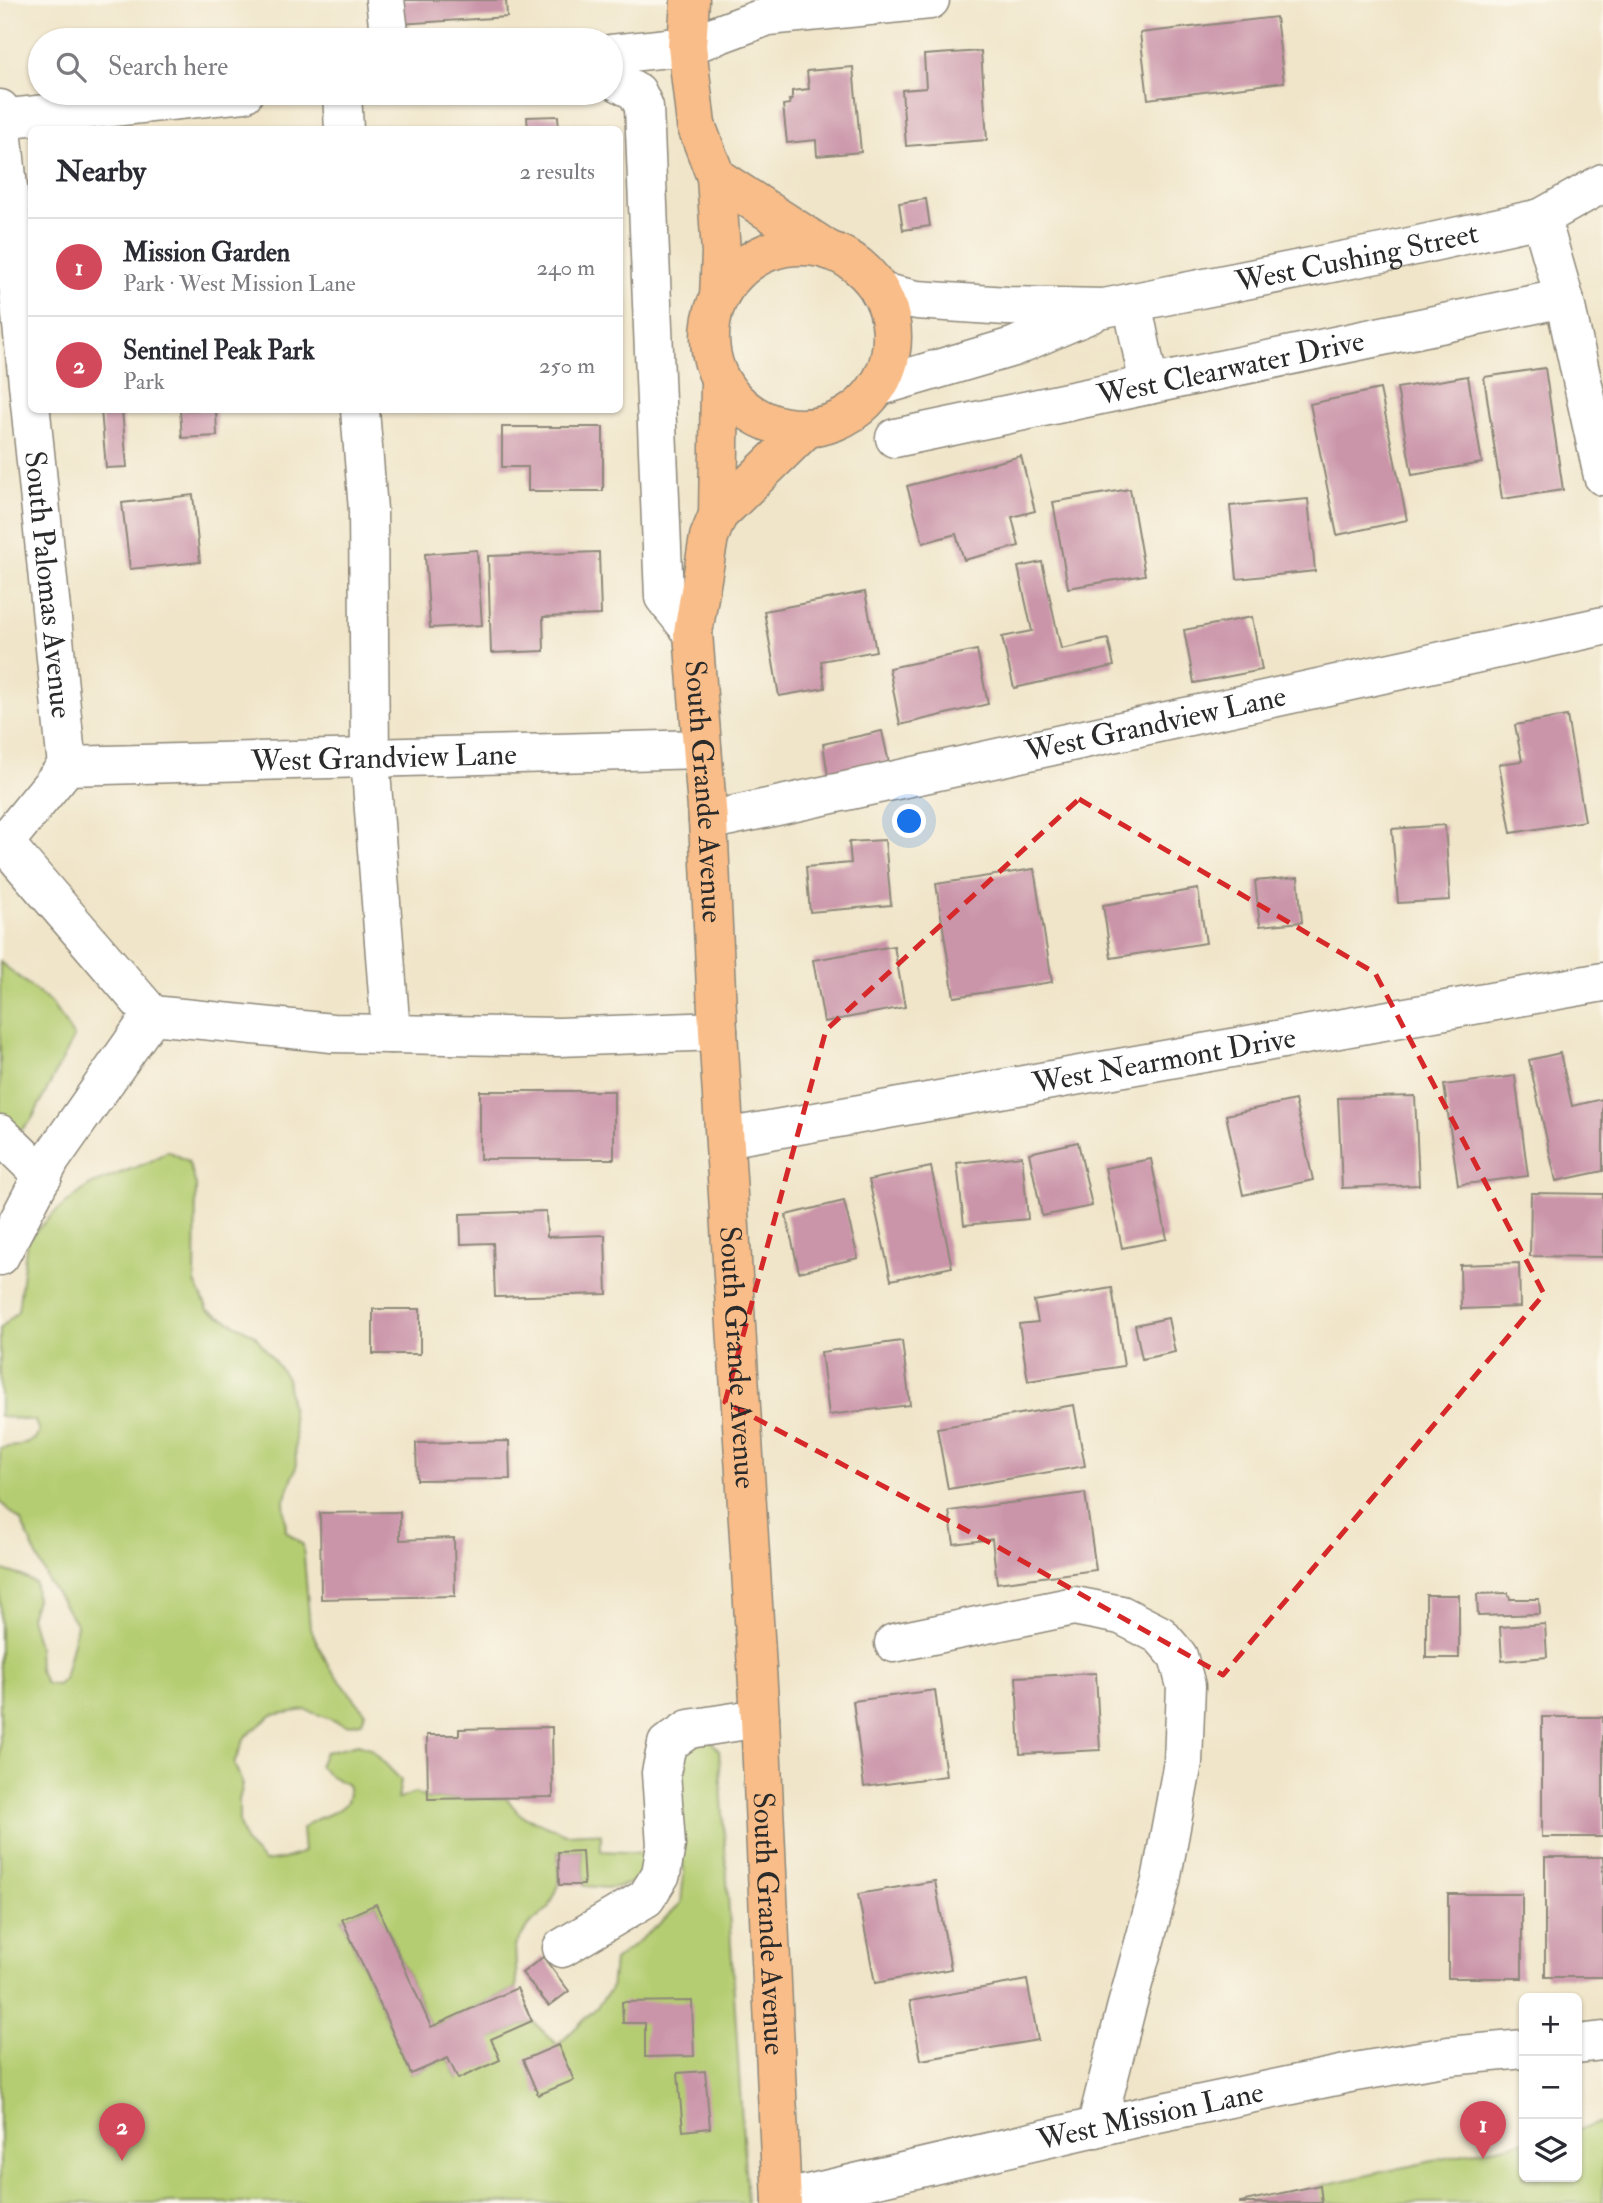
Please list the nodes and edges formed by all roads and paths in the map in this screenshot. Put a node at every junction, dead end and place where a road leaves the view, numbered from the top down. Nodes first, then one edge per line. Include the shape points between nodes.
1 (385, 0) edge
2 (690, 0) edge
3 (930, 0) edge
4 (388, 28) edge
5 (687, 46) junction
6 (623, 53) edge
7 (623, 84) edge
8 (117, 105) edge
9 (343, 105) edge
10 (0, 116) edge
11 (344, 126) edge
12 (716, 177) junction
13 (1603, 183) edge
14 (1541, 218) junction
15 (830, 251) junction
16 (880, 292) junction
17 (719, 297) junction
18 (1564, 298) junction
19 (1118, 305) junction
20 (720, 380) junction
21 (1149, 385) junction
22 (877, 387) junction
23 (28, 388) edge
24 (31, 413) edge
25 (359, 413) edge
26 (807, 428) junction
27 (895, 438) dead end
28 (1603, 476) edge
29 (718, 515) junction
30 (1603, 626) edge
31 (693, 633) junction
32 (702, 749) junction
33 (370, 758) junction
34 (67, 766) junction
35 (708, 821) junction
36 (2, 841) edge
37 (1603, 982) edge
38 (152, 1016) junction
39 (718, 1031) junction
40 (391, 1034) junction
41 (0, 1134) edge
42 (725, 1138) junction
43 (43, 1176) junction
44 (0, 1256) edge
45 (894, 1643) dead end
46 (760, 1718) junction
47 (562, 1948) dead end
48 (1603, 2041) edge
49 (1582, 2043) edge
50 (1519, 2049) edge
51 (1096, 2128) junction
52 (782, 2201) edge

1 - 4 street
2 - 5 main road
3 - 5 street via 768,16
5 - 6 street
5 - 12 main road via 696,125
7 - 31 street via 637,92 644,107 664,597
8 - 10 street
9 - 11 street
10 - 23 street, South Palomas Avenue
12 - 15 main road
12 - 17 main road
13 - 14 street, West Cushing Street
14 - 18 street
14 - 19 street, West Cushing Street
15 - 16 main road via 850,260
15 - 17 main road via 804,246 778,249 754,259 733,276
16 - 19 street, West Cushing Street via 917,300 1007,306
16 - 22 main road via 890,315 892,340 888,365
17 - 20 main road via 710,325 711,353
18 - 21 street, West Clearwater Drive
18 - 28 street
19 - 21 street
19 - 22 street, West Cushing Street via 1013,347
20 - 26 main road via 736,401 757,416 781,426
20 - 29 main road, South Grande Avenue
21 - 27 street, West Clearwater Drive
22 - 26 main road via 858,408 834,422
24 - 34 street, South Palomas Avenue
25 - 33 street via 368,510
26 - 29 main road, South Grande Avenue
29 - 31 main road, South Grande Avenue via 709,537
30 - 35 street, West Grandview Lane
31 - 32 main road, South Grande Avenue
32 - 33 street, West Grandview Lane
32 - 35 main road, South Grande Avenue
33 - 34 street, West Grandview Lane
33 - 40 street
34 - 36 street
35 - 39 main road, South Grande Avenue
36 - 38 street
37 - 42 street, West Nearmont Drive
38 - 40 street
38 - 43 street
39 - 40 street via 559,1037
39 - 42 main road, South Grande Avenue
41 - 43 street
42 - 46 main road, South Grande Avenue
43 - 44 street
45 - 51 street via 1074,1606 1121,1615 1160,1635 1178,1656 1186,1686 1183,1762 1161,1881
46 - 47 street via 689,1729 667,1744 661,1773 666,1845 661,1874 646,1898
46 - 52 main road, South Grande Avenue
48 - 49 street
50 - 51 street, West Mission Lane via 1355,2072
51 - 52 street, West Mission Lane

